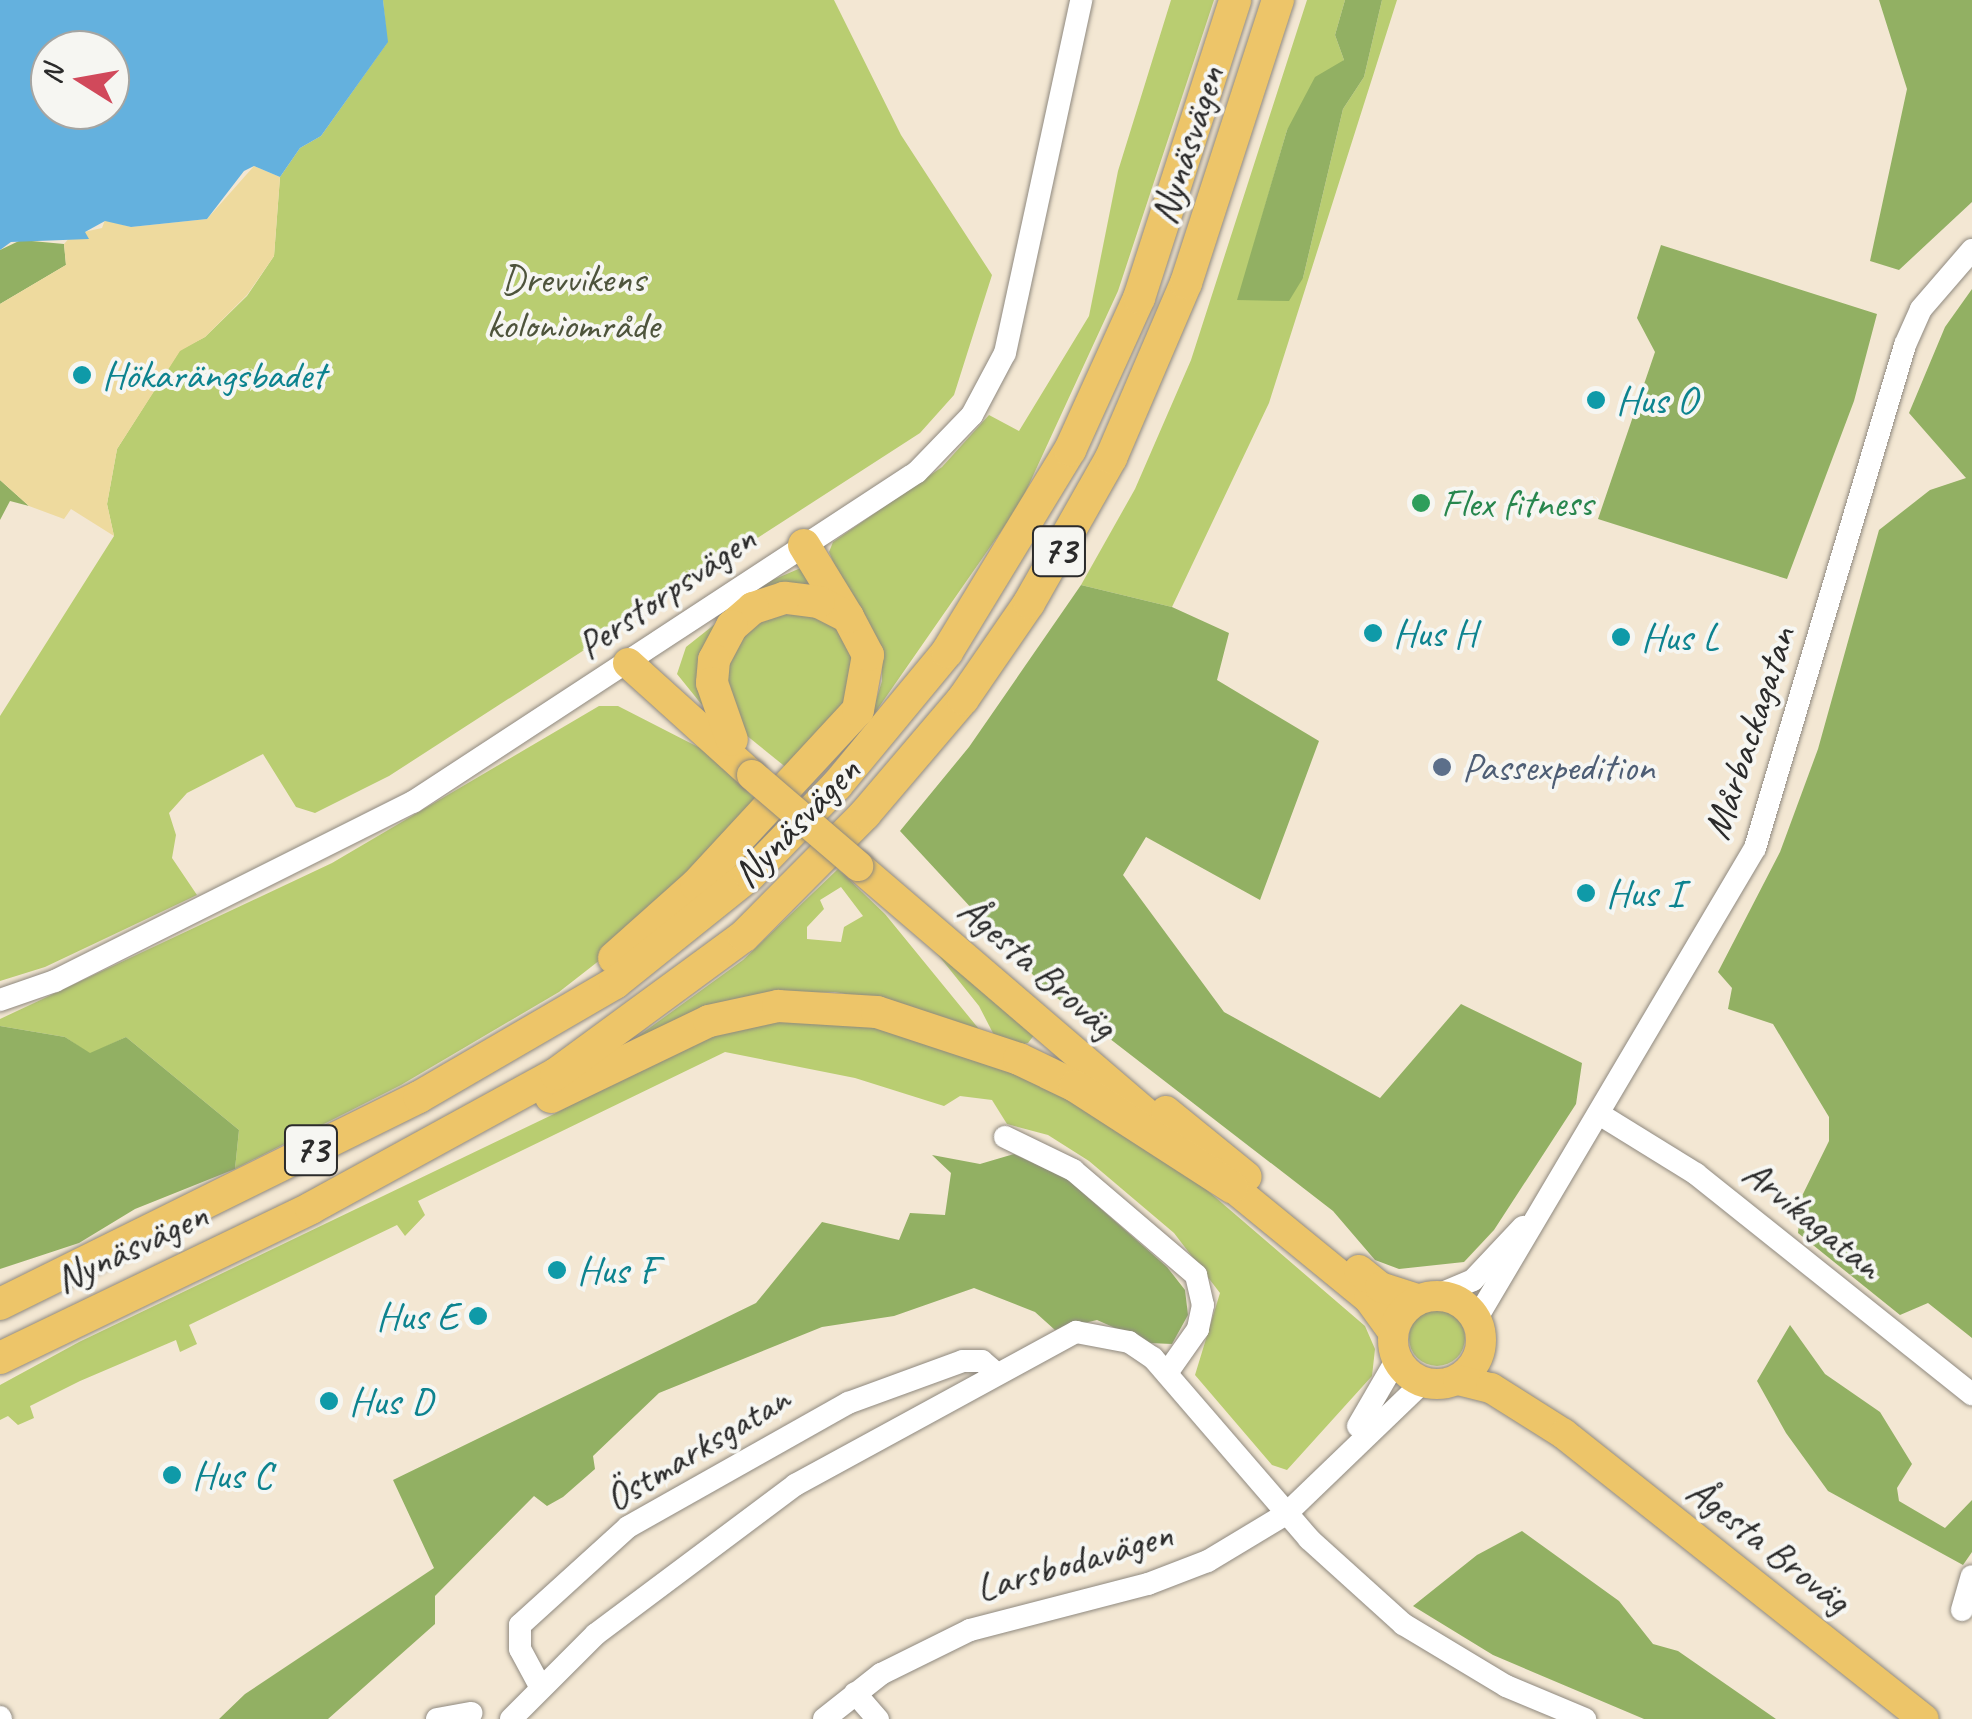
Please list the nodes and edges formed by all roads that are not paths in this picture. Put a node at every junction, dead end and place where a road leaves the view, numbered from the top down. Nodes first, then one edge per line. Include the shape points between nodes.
1 (1081, 0) edge
2 (1235, 0) edge
3 (1278, 0) edge
4 (1972, 250) edge
5 (804, 545) junction
6 (848, 617) junction
7 (634, 659) junction
8 (732, 740) junction
9 (756, 770) junction
10 (0, 1000) edge
11 (1044, 1017) junction
12 (524, 1040) junction
13 (1003, 1054) junction
14 (1599, 1114) junction
15 (1004, 1138) dead end
16 (1232, 1187) junction
17 (311, 1208) junction
18 (1536, 1215) junction
19 (1428, 1297) junction
20 (0, 1304) edge
21 (1480, 1330) junction
22 (1395, 1345) junction
23 (0, 1358) edge
24 (1168, 1373) junction
25 (997, 1374) junction
26 (1458, 1380) junction
27 (1423, 1382) junction
28 (1972, 1394) edge
29 (1564, 1434) junction
30 (1334, 1463) junction
31 (1286, 1514) junction
32 (1972, 1576) edge
33 (1962, 1610) dead end
34 (541, 1688) junction
35 (856, 1694) junction
36 (471, 1713) dead end
37 (437, 1719) edge
38 (512, 1719) edge
39 (824, 1719) edge
40 (878, 1719) edge
41 (1584, 1719) edge
42 (1924, 1719) edge

1 - 5 street, Perstorpsvägen via 1014,321 989,386 972,415 918,472
2 - 12 highway, Nynäsvägen / 73 via 1139,298 1070,450 999,576 896,718 750,875 615,983
3 - 17 highway, Nynäsvägen / 73 via 1186,283 1150,371 1058,553 962,699 865,814 744,936 556,1074
4 - 14 street, Mårbackagatan via 1921,309 1905,346 1755,848
5 - 6 highway
5 - 7 street, Perstorpsvägen
6 - 8 highway via 818,602 784,598 753,608 732,626 714,660 712,683
6 - 12 highway via 868,655 858,710 696,884
7 - 8 main road, Ågesta Broväg
7 - 9 main road, Ågesta Broväg
7 - 10 street, Perstorpsvägen via 413,802 55,981
8 - 9 main road, Ågesta Broväg
9 - 11 main road, Ågesta Broväg
11 - 13 main road via 1040,1048
11 - 16 main road, Ågesta Broväg
11 - 19 main road, Ågesta Broväg via 1380,1286
12 - 20 highway, Nynäsvägen / 73
13 - 16 highway via 1124,1114
13 - 17 highway via 877,1012 778,1006 744,1012 674,1036 367,1187
14 - 18 street, Mårbackagatan
14 - 28 street, Arvikagatan via 1696,1174
15 - 24 street via 1073,1170 1196,1275 1203,1305 1198,1329
16 - 22 main road, Ågesta Broväg via 1369,1299
17 - 23 highway, Nynäsvägen / 73
18 - 19 street, Mårbackagatan via 1472,1280
18 - 21 street, Mårbackagatan
19 - 21 main road, Ågesta Broväg via 1467,1306
19 - 22 main road
21 - 26 main road
21 - 29 main road, Ågesta Broväg
22 - 27 main road, Ågesta Broväg
22 - 30 street, Larsbodavägen
24 - 25 street, Östmarksgatan via 1129,1342 1076,1332
24 - 31 street, Östmarksgatan
25 - 34 street, Östmarksgatan via 795,1485 655,1587
25 - 34 street, Östmarksgatan via 982,1361 962,1361 848,1403 628,1527 520,1625 520,1649
26 - 27 main road, Ågesta Broväg
26 - 29 main road, Ågesta Broväg via 1490,1388
27 - 30 street, Larsbodavägen
29 - 42 main road, Ågesta Broväg
30 - 31 street, Larsbodavägen
31 - 35 street, Larsbodavägen via 1208,1561 1148,1584 970,1630 924,1650
31 - 41 street, Östmarksgatan via 1402,1624 1506,1686
32 - 33 street
34 - 38 street, Östmarksgatan
35 - 39 street, Larsbodavägen
35 - 40 street
36 - 37 street

